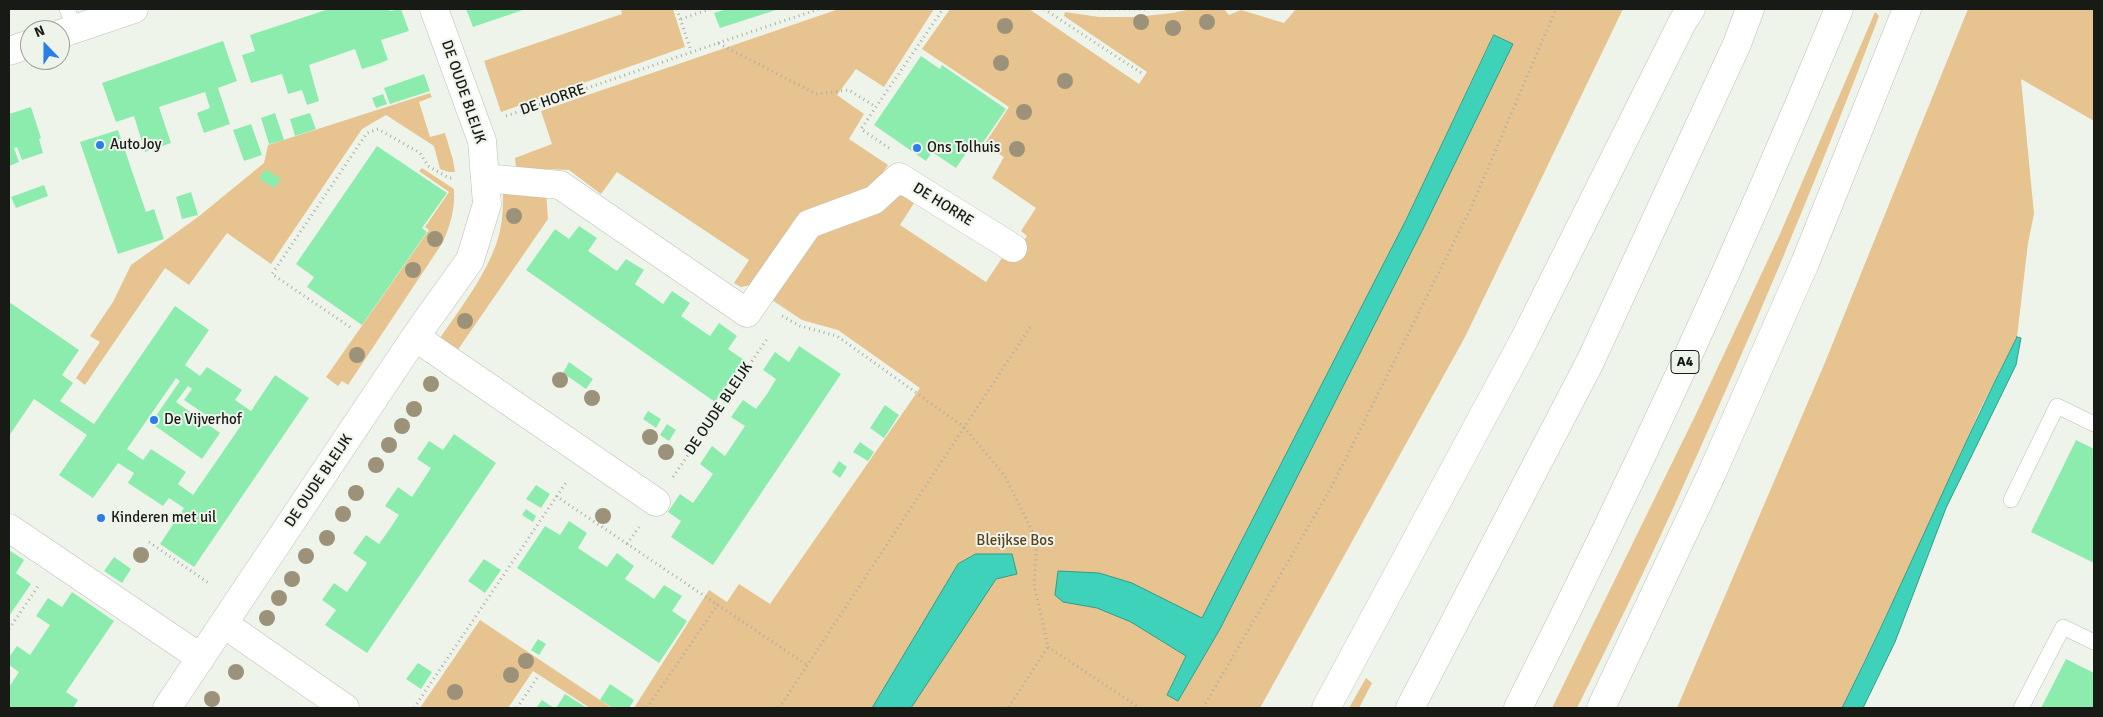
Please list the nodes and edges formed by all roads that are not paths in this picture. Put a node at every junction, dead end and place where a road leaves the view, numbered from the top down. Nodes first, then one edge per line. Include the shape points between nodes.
1 (134, 9) edge
2 (434, 9) edge
3 (1692, 9) edge
4 (1750, 9) edge
5 (1839, 9) edge
6 (1906, 9) edge
7 (70, 24) edge
8 (485, 178) junction
9 (1013, 248) dead end
10 (415, 337) junction
11 (2094, 424) edge
12 (2011, 500) dead end
13 (656, 502) road end
14 (9, 528) edge
15 (224, 624) junction
16 (2094, 642) edge
17 (201, 658) junction
18 (167, 708) edge
19 (345, 708) edge
20 (1326, 708) edge
21 (1410, 708) edge
22 (1518, 708) edge
23 (1601, 708) edge
24 (2021, 708) edge

1 - 7 main road
2 - 8 main road, DE OUDE BLEIJK via 482,141
3 - 20 main road via 1683,21 1524,340
4 - 21 main road via 1737,44 1590,362
5 - 22 main road, A4 via 1658,423
6 - 23 main road via 1805,263 1712,473
8 - 9 main road, DE HORRE via 560,185 747,313 809,224 874,200 899,178
8 - 10 main road, DE OUDE BLEIJK via 487,204 470,260
10 - 13 main road
10 - 15 main road, DE OUDE BLEIJK
11 - 12 lane via 2057,406
14 - 17 main road
15 - 17 main road, DE OUDE BLEIJK
15 - 19 main road
16 - 24 lane via 2063,627
17 - 18 main road, DE OUDE BLEIJK

